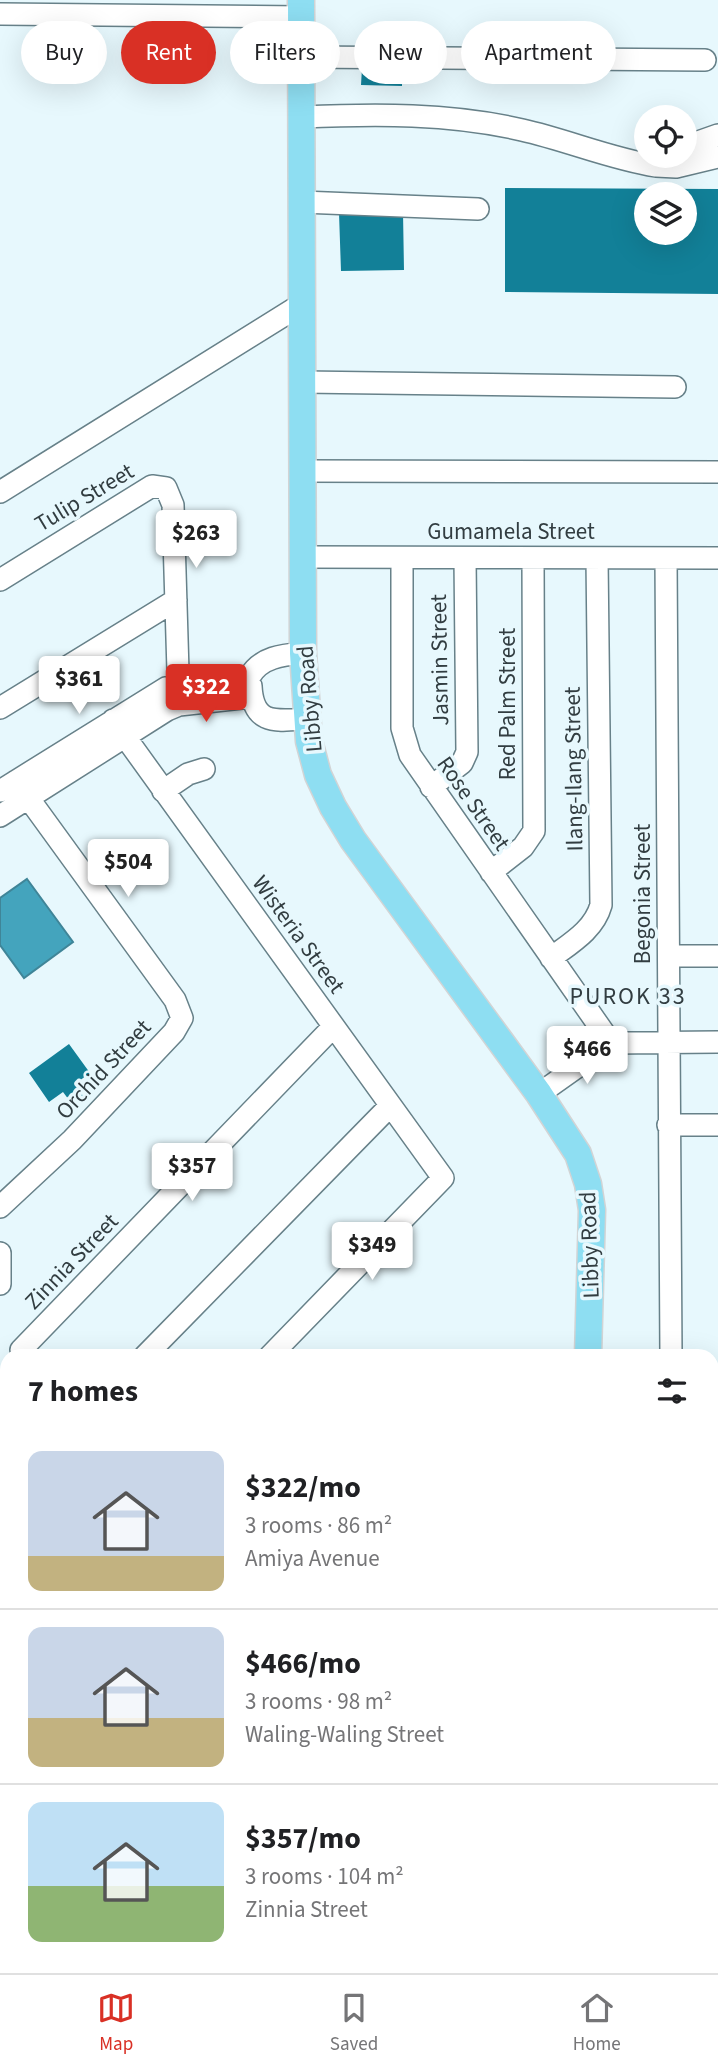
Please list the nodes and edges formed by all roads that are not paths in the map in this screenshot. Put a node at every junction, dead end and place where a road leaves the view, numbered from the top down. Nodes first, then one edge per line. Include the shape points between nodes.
1 (302, 9) edge
2 (0, 15) edge
3 (340, 57) edge
4 (705, 60) dead end
5 (302, 84) edge
6 (302, 112) junction
7 (718, 135) edge
8 (599, 145) junction
9 (697, 148) edge
10 (634, 150) edge
11 (697, 156) edge
12 (718, 157) edge
13 (634, 162) edge
14 (296, 189) junction
15 (478, 209) dead end
16 (302, 304) junction
17 (303, 382) junction
18 (675, 387) dead end
19 (303, 471) junction
20 (718, 472) edge
21 (0, 492) edge
22 (303, 557) junction
23 (402, 558) junction
24 (465, 558) junction
25 (533, 558) junction
26 (597, 558) junction
27 (666, 558) junction
28 (718, 558) edge
29 (0, 580) edge
30 (176, 600) junction
31 (303, 653) junction
32 (251, 686) junction
33 (179, 695) junction
34 (0, 708) edge
35 (306, 719) junction
36 (119, 728) junction
37 (204, 769) dead end
38 (430, 787) junction
39 (15, 790) edge
40 (163, 791) junction
41 (0, 816) edge
42 (491, 872) junction
43 (668, 956) junction
44 (718, 956) edge
45 (551, 958) junction
46 (333, 1027) junction
47 (718, 1042) edge
48 (611, 1043) junction
49 (668, 1043) junction
50 (539, 1094) junction
51 (390, 1105) junction
52 (668, 1125) junction
53 (718, 1125) edge
54 (0, 1207) edge
55 (0, 1253) edge
56 (0, 1284) edge
57 (28, 1349) edge
58 (152, 1349) edge
59 (277, 1349) edge
60 (588, 1349) edge
61 (671, 1349) edge

1 - 2 street
3 - 4 street
5 - 6 main road, Libby Road
6 - 8 street via 459,114
6 - 14 main road, Libby Road
7 - 9 street
8 - 10 street
8 - 13 street
11 - 12 street
14 - 15 street
14 - 16 main road, Libby Road
16 - 17 main road, Libby Road
16 - 21 street
17 - 18 street
17 - 19 main road, Libby Road
19 - 20 street
19 - 22 main road, Libby Road
22 - 23 street, Gumamela Street
22 - 31 main road, Libby Road
23 - 24 street, Gumamela Street
23 - 38 street, Rose Street via 402,728 410,755
24 - 25 street, Gumamela Street
24 - 38 street, Jasmin Street via 467,752 462,763
25 - 26 street, Gumamela Street
25 - 42 street, Red Palm Street via 534,831 523,847
26 - 27 street, Gumamela Street
26 - 45 street, Ilang-Ilang Street via 601,905 589,929
27 - 28 street, Gumamela Street
27 - 43 street, Begonia Street
29 - 30 street, Tulip Street via 147,489 162,485 170,492 173,505
30 - 33 street
30 - 34 street
31 - 32 street via 273,658 258,666
31 - 35 main road, Libby Road
32 - 33 street
32 - 35 street via 258,712 271,720
33 - 36 street via 160,691
35 - 50 main road, Libby Road via 318,775 353,840
36 - 39 street
36 - 40 street, Wisteria Street
37 - 40 street
38 - 42 street, Rose Street
39 - 41 street
39 - 54 street, Orchid Street via 188,1018 72,1140
40 - 46 street, Wisteria Street
42 - 45 street, Rose Street
43 - 44 street
43 - 49 street, Begonia Street
45 - 48 street, Rose Street
46 - 51 street, Wisteria Street
46 - 57 street, Zinnia Street
47 - 49 street
48 - 49 street
48 - 50 street
49 - 52 street, Begonia Street
50 - 60 main road, Libby Road via 578,1154 588,1184 592,1210
51 - 58 street
51 - 59 street, Wisteria Street via 443,1178
52 - 53 street
52 - 61 street, Begonia Street
55 - 56 street

